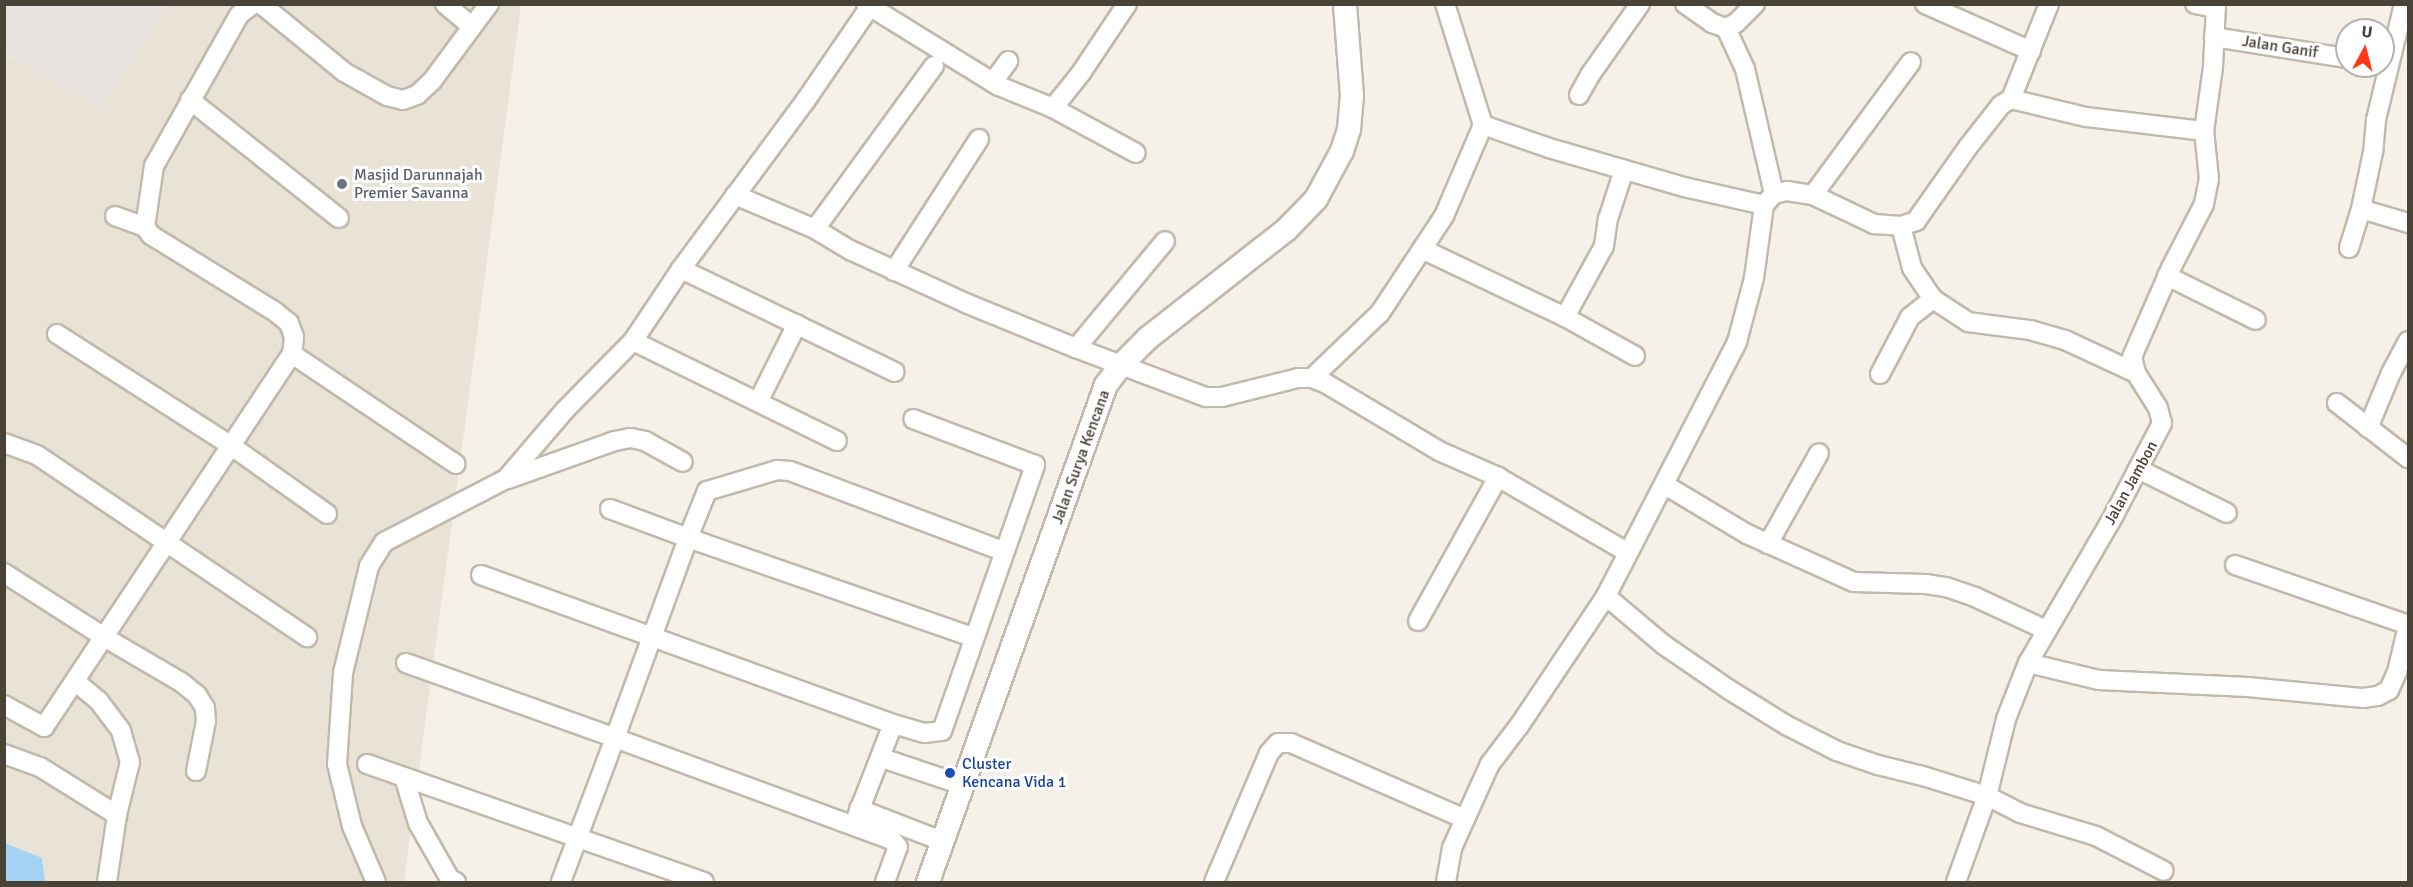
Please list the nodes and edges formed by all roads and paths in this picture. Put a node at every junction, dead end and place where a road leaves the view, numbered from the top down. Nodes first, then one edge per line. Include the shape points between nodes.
1 (252, 4) edge
2 (261, 4) edge
3 (445, 4) edge
4 (489, 4) edge
5 (1127, 4) edge
6 (1345, 4) edge
7 (1445, 4) edge
8 (1640, 4) edge
9 (1685, 4) edge
10 (1755, 4) edge
11 (1925, 4) edge
12 (2049, 4) edge
13 (2195, 4) edge
14 (2404, 4) edge
15 (868, 6) edge
16 (2216, 6) edge
17 (1944, 8) edge
18 (472, 27) junction
19 (1726, 28) junction
20 (2214, 37) junction
21 (2395, 46) edge
22 (2031, 51) junction
23 (2335, 56) edge
24 (1008, 61) dead end
25 (1911, 62) dead end
26 (934, 66) dead end
27 (2387, 78) edge
28 (993, 82) junction
29 (1580, 95) dead end
30 (2011, 99) junction
31 (190, 100) junction
32 (1053, 108) junction
33 (1484, 125) junction
34 (2204, 131) junction
35 (979, 140) dead end
36 (1136, 153) dead end
37 (1624, 170) junction
38 (735, 195) junction
39 (1813, 195) junction
40 (1769, 199) junction
41 (2361, 209) junction
42 (115, 216) dead end
43 (339, 218) dead end
44 (2409, 223) edge
45 (1901, 226) junction
46 (144, 227) junction
47 (815, 229) junction
48 (1165, 241) dead end
49 (2349, 248) dead end
50 (1422, 249) junction
51 (681, 269) junction
52 (894, 271) junction
53 (2167, 276) junction
54 (1933, 299) junction
55 (1564, 317) junction
56 (2256, 320) dead end
57 (797, 324) junction
58 (57, 334) dead end
59 (633, 341) junction
60 (1076, 348) junction
61 (2406, 353) edge
62 (292, 354) junction
63 (1635, 356) dead end
64 (1121, 364) junction
65 (895, 372) dead end
66 (2136, 373) junction
67 (1880, 374) dead end
68 (1312, 378) junction
69 (758, 402) junction
70 (2337, 404) dead end
71 (913, 419) dead end
72 (2368, 428) junction
73 (837, 441) dead end
74 (4, 443) edge
75 (230, 445) junction
76 (1819, 453) dead end
77 (2409, 458) edge
78 (683, 462) dead end
79 (456, 464) dead end
80 (2138, 469) junction
81 (1498, 477) junction
82 (506, 479) junction
83 (1665, 484) junction
84 (610, 509) dead end
85 (2227, 513) dead end
86 (327, 514) dead end
87 (688, 537) junction
88 (168, 542) junction
89 (1768, 544) junction
90 (1003, 551) junction
91 (1627, 552) junction
92 (2235, 565) dead end
93 (4, 573) edge
94 (481, 575) dead end
95 (1606, 596) junction
96 (1418, 621) dead end
97 (2409, 625) edge
98 (2046, 630) junction
99 (652, 635) junction
100 (307, 637) dead end
101 (973, 637) junction
102 (104, 638) junction
103 (406, 663) dead end
104 (2028, 663) junction
105 (75, 681) junction
106 (4, 705) edge
107 (893, 724) junction
108 (615, 738) junction
109 (4, 754) edge
110 (882, 758) junction
111 (367, 764) dead end
112 (196, 771) dead end
113 (404, 777) junction
114 (962, 785) junction
115 (1987, 796) junction
116 (117, 815) junction
117 (856, 817) junction
118 (1465, 819) junction
119 (578, 837) junction
120 (942, 841) junction
121 (2164, 871) dead end
122 (107, 882) edge
123 (376, 882) edge
124 (456, 882) edge
125 (561, 882) edge
126 (704, 882) edge
127 (885, 882) edge
128 (928, 882) edge
129 (1214, 882) edge
130 (1446, 882) edge
131 (1956, 882) edge

1 - 31 street via 239,15
2 - 18 street via 344,72 387,96 404,100 417,95 432,81
3 - 18 street
4 - 18 street
5 - 32 street via 1082,73
6 - 64 street, Jalan Surya Kencana via 1352,96 1349,129 1342,151 1316,199 1287,229 1148,338
7 - 33 street
8 - 29 street
9 - 19 street
10 - 19 street
11 - 17 street
12 - 22 street
13 - 16 street
14 - 21 street
15 - 28 street
15 - 38 street via 806,100
16 - 20 street
17 - 22 street
19 - 40 street via 1745,69
20 - 23 street, Jalan Ganif
20 - 34 street
22 - 30 street
24 - 28 street
25 - 39 street
26 - 47 street
27 - 41 street
28 - 32 street
30 - 34 street via 2086,117
30 - 45 street via 2001,105 1968,147 1916,222
31 - 43 street
31 - 46 street via 154,166
32 - 36 street
33 - 37 street
33 - 50 street via 1444,216
34 - 53 street via 2209,178 2204,204
35 - 52 street
37 - 40 street via 1684,188
37 - 55 street via 1608,219 1604,246
38 - 47 street
38 - 51 street
39 - 40 street via 1787,191
39 - 45 street via 1874,224
40 - 83 street via 1737,342
41 - 44 street
41 - 49 street
42 - 46 street
45 - 54 street via 1912,268
46 - 62 street via 158,240 289,323 294,337
47 - 52 street
48 - 60 street
50 - 55 street
50 - 68 street via 1380,313
51 - 57 street
51 - 59 street
52 - 60 street
53 - 56 street
53 - 66 street via 2132,357
54 - 66 street via 1968,322 2039,332
54 - 67 street via 1910,317
55 - 63 street
57 - 65 street
57 - 69 street
58 - 75 street
59 - 69 street
59 - 82 street via 565,410
60 - 64 street
61 - 72 street
62 - 75 street
62 - 79 street
64 - 68 street via 1206,397
64 - 114 street, Jalan Surya Kencana via 1106,385 1090,422 1065,503
66 - 80 street, Jalan Jambon via 2158,408 2162,423
68 - 81 street via 1439,451
69 - 73 street
70 - 72 street
71 - 90 street via 1035,465
72 - 77 street
74 - 88 street via 37,455
75 - 86 street
75 - 88 street
76 - 89 street
78 - 82 street via 645,441 631,438
80 - 85 street
80 - 98 street, Jalan Jambon
81 - 91 street
81 - 96 street
82 - 123 street via 384,542 369,566 343,673 337,764 352,826
83 - 89 street
83 - 91 street
84 - 87 street
87 - 90 street via 707,491 777,470 790,471
87 - 99 street
87 - 101 street
88 - 100 street
88 - 102 street
89 - 98 street via 1854,582 1946,587
90 - 101 street
91 - 95 street
92 - 97 street
93 - 102 street
94 - 99 street
95 - 115 street via 1664,645 1786,725 1837,751
95 - 118 street via 1490,764
97 - 104 street via 2389,690 2363,698 2248,687 2099,680
98 - 104 street, Jalan Jambon
99 - 107 street
99 - 108 street
101 - 107 street via 942,731 925,733
102 - 105 street
102 - 112 street via 181,682 206,708 207,721
103 - 108 street
104 - 115 street, Jalan Jambon via 2006,719
105 - 106 street via 44,727
105 - 116 street via 98,700 121,731 130,762
107 - 110 street
108 - 117 street
108 - 119 street
109 - 116 street via 40,767
110 - 114 street
110 - 117 street
111 - 113 street
113 - 119 street
113 - 124 street via 418,823 450,879
114 - 120 street, Jalan Surya Kencana
115 - 121 street via 2020,813 2096,836
115 - 131 street, Jalan Jambon
116 - 122 street
117 - 120 street
117 - 127 street via 898,847
118 - 129 street via 1291,743 1278,743 1269,753
118 - 130 street via 1452,848
119 - 125 street
119 - 126 street
120 - 128 street, Jalan Surya Kencana

